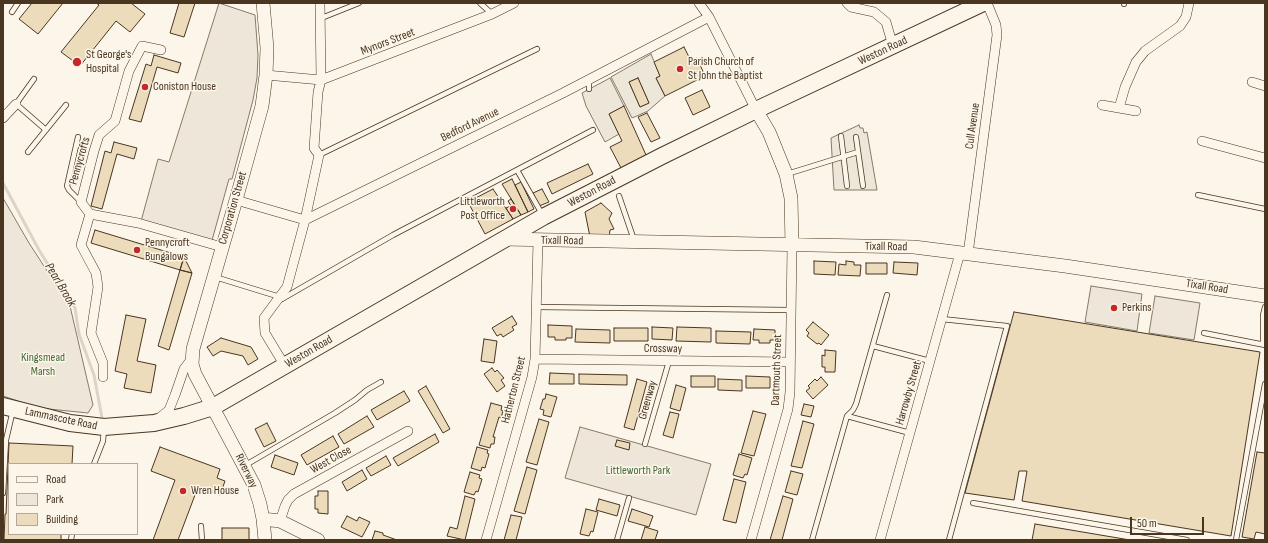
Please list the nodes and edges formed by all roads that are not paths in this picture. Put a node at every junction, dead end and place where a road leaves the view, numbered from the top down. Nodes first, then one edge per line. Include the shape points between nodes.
1 (18, 3) edge
2 (263, 3) edge
3 (320, 3) edge
4 (359, 3) edge
5 (480, 3) edge
6 (514, 3) edge
7 (699, 3) edge
8 (847, 3) edge
9 (984, 3) edge
10 (988, 3) edge
11 (1189, 3) edge
12 (865, 7) edge
13 (12, 12) dead end
14 (492, 14) junction
15 (708, 17) junction
16 (320, 19) junction
17 (893, 46) junction
18 (538, 49) dead end
19 (161, 50) dead end
20 (266, 75) junction
21 (34, 79) dead end
22 (589, 79) junction
23 (321, 80) junction
24 (1252, 82) dead end
25 (1265, 86) edge
26 (589, 89) dead end
27 (16, 104) junction
28 (66, 105) dead end
29 (1102, 105) dead end
30 (1119, 108) junction
31 (756, 110) junction
32 (1136, 111) dead end
33 (3, 118) edge
34 (46, 130) junction
35 (593, 130) dead end
36 (841, 136) dead end
37 (856, 137) dead end
38 (78, 138) dead end
39 (1202, 141) dead end
40 (28, 152) dead end
41 (858, 152) junction
42 (319, 155) junction
43 (843, 156) junction
44 (1265, 158) edge
45 (518, 170) junction
46 (786, 174) junction
47 (847, 186) dead end
48 (863, 186) dead end
49 (1198, 195) dead end
50 (619, 196) dead end
51 (236, 200) junction
52 (81, 202) junction
53 (1265, 209) edge
54 (90, 214) junction
55 (543, 217) junction
56 (305, 220) junction
57 (504, 240) junction
58 (538, 240) junction
59 (634, 241) junction
60 (792, 245) junction
61 (222, 247) junction
62 (964, 253) junction
63 (214, 276) junction
64 (887, 296) dead end
65 (1265, 296) edge
66 (278, 299) junction
67 (537, 306) junction
68 (1265, 306) edge
69 (790, 310) junction
70 (942, 319) junction
71 (1204, 333) dead end
72 (1264, 344) edge
73 (873, 346) junction
74 (192, 356) junction
75 (535, 359) junction
76 (669, 361) junction
77 (930, 361) junction
78 (790, 362) junction
79 (285, 366) junction
80 (104, 376) dead end
81 (381, 382) dead end
82 (1265, 384) edge
83 (8, 407) edge
84 (213, 407) junction
85 (847, 416) junction
86 (154, 423) junction
87 (104, 427) junction
88 (5, 429) edge
89 (408, 432) dead end
90 (910, 433) junction
91 (645, 444) dead end
92 (4, 445) edge
93 (94, 463) edge
94 (244, 466) junction
95 (3, 493) edge
96 (629, 498) dead end
97 (973, 503) dead end
98 (263, 519) junction
99 (280, 522) junction
100 (201, 526) dead end
101 (202, 540) edge
102 (265, 540) edge
103 (318, 540) edge
104 (486, 540) edge
105 (617, 540) edge
106 (751, 540) edge
107 (812, 540) edge
108 (880, 540) edge
109 (949, 540) edge
110 (1187, 540) edge
111 (1236, 540) edge

1 - 13 lane
2 - 20 street, Corporation Street via 267,48
3 - 16 street
4 - 16 lane
5 - 14 lane
6 - 14 street, Mynors Street
7 - 15 street
8 - 12 street via 851,7
9 - 17 highway, Weston Road
10 - 62 street, Cull Avenue via 997,35
11 - 30 street via 1186,17 1180,26 1145,51 1136,62
12 - 17 street via 886,22
14 - 23 street, Mynors Street
15 - 22 street, Bedford Avenue
15 - 31 street
16 - 23 street
17 - 31 highway, Weston Road
18 - 42 lane
19 - 52 street, Pennycrofts via 142,46 135,58 115,121 99,135
20 - 23 street, Mynors Street
20 - 51 street, Corporation Street via 262,106
21 - 27 lane
22 - 26 lane
22 - 56 street, Bedford Avenue
23 - 42 street via 314,148
24 - 25 street
27 - 33 street
27 - 34 lane
28 - 34 lane
29 - 30 street
30 - 32 street
31 - 46 street via 769,132
31 - 55 highway, Weston Road
34 - 40 lane
35 - 45 lane
36 - 43 lane
37 - 41 lane
38 - 52 lane via 67,186
39 - 44 street
41 - 43 lane
41 - 48 lane
42 - 56 street
43 - 46 lane
43 - 47 lane
45 - 55 lane
45 - 66 lane
46 - 60 street via 791,198
49 - 53 lane
50 - 59 lane
51 - 56 street
51 - 61 street, Corporation Street
52 - 54 street, Pennycrofts
54 - 61 street
54 - 80 street via 81,245 96,273 98,287 91,333 104,363
55 - 57 highway, Weston Road
56 - 66 street via 287,287
57 - 58 street, Tixall Road
57 - 79 highway, Weston Road
58 - 59 street, Tixall Road
58 - 67 street, Hatherton Street
59 - 60 street, Tixall Road
60 - 62 street, Tixall Road via 914,247
60 - 69 street, Dartmouth Street
61 - 63 street, Corporation Street
62 - 65 street, Tixall Road
62 - 70 street, Harrowby Street
63 - 66 lane
63 - 74 street, Corporation Street
64 - 73 lane
66 - 79 street via 264,318 264,333
67 - 69 lane
67 - 75 street, Hatherton Street
68 - 72 lane
69 - 78 street, Dartmouth Street
70 - 77 street, Harrowby Street
70 - 109 lane via 1008,326
71 - 72 lane
73 - 77 lane
73 - 85 lane via 856,404
74 - 84 street, Corporation Street via 195,374
74 - 86 street via 184,369 169,410
75 - 76 street, Crossway
75 - 104 street, Hatherton Street
76 - 78 street, Crossway
76 - 91 lane, Greenway
77 - 90 street, Harrowby Street
78 - 106 street, Dartmouth Street via 788,409
79 - 84 highway, Weston Road
81 - 94 lane via 335,413
82 - 111 lane
83 - 87 highway, Lammascote Road via 70,423
83 - 88 lane
84 - 86 highway, Lammascote Road
84 - 94 street, Riverway
85 - 90 lane
85 - 107 lane
86 - 87 highway, Lammascote Road
87 - 93 lane via 103,441
88 - 92 lane
89 - 99 street, West Close via 294,494 288,500
90 - 108 street, Harrowby Street
92 - 95 lane
94 - 98 street, Riverway via 256,491
96 - 105 lane
97 - 110 lane
98 - 99 street
98 - 102 street, Riverway
99 - 103 street
100 - 101 lane

